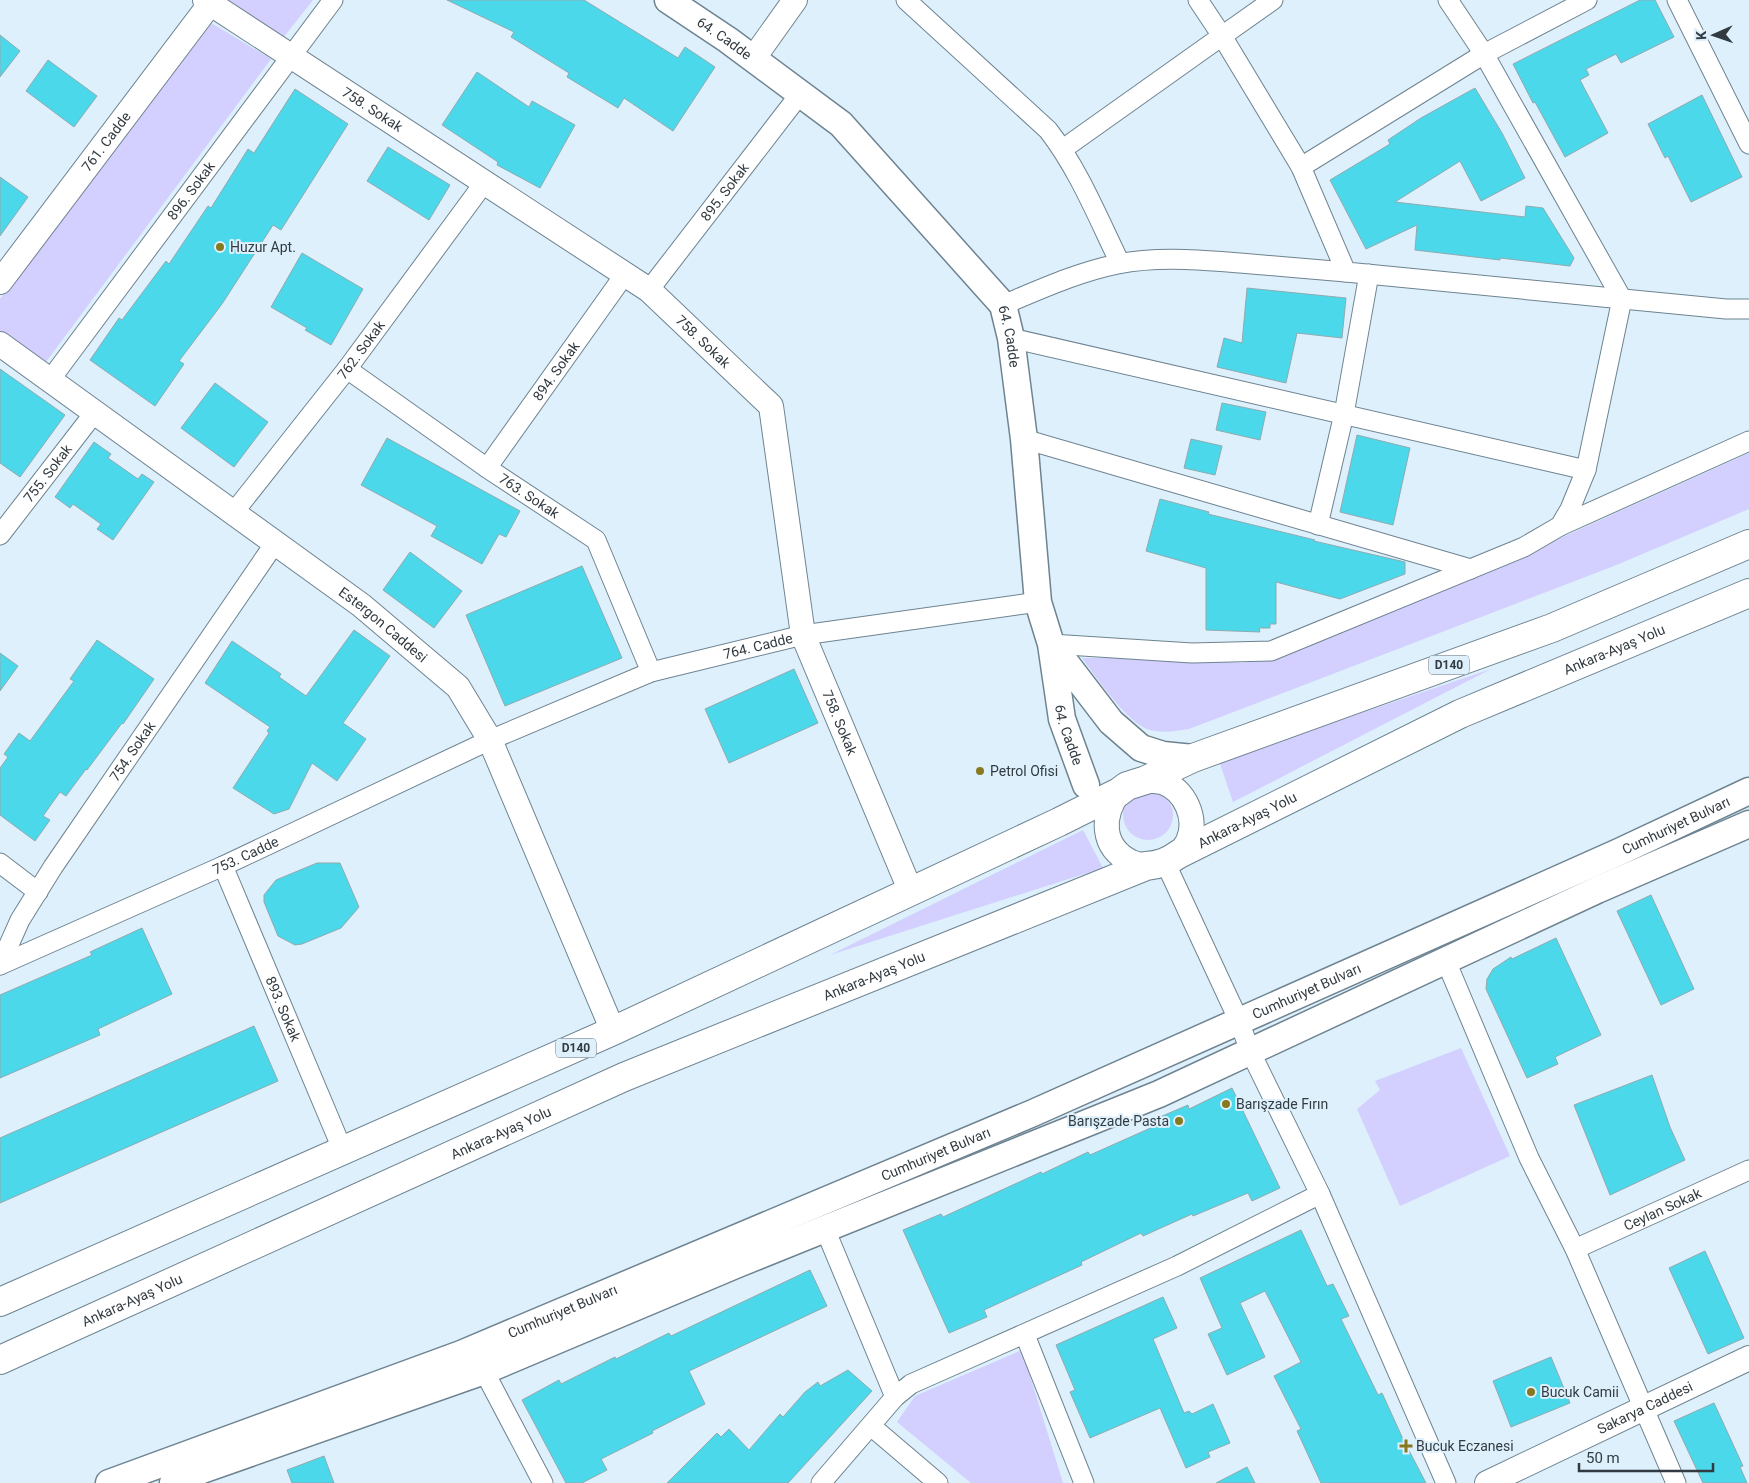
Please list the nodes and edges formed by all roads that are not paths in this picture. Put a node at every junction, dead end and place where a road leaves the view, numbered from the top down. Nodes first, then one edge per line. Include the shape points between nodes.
1 (333, 0) edge
2 (668, 0) edge
3 (795, 0) edge
4 (906, 0) edge
5 (1198, 0) edge
6 (1273, 0) edge
7 (1448, 0) edge
8 (1587, 0) edge
9 (1677, 0) edge
10 (210, 1) edge
11 (1222, 36) junction
12 (1484, 54) junction
13 (291, 56) junction
14 (753, 59) junction
15 (800, 94) junction
16 (1749, 144) edge
17 (1063, 149) junction
18 (1301, 166) junction
19 (484, 183) junction
20 (1120, 264) junction
21 (1346, 272) junction
22 (625, 274) junction
23 (1370, 274) junction
24 (0, 282) edge
25 (649, 290) junction
26 (1622, 299) junction
27 (1003, 305) junction
28 (1749, 309) edge
29 (1011, 338) junction
30 (0, 344) edge
31 (347, 369) junction
32 (50, 380) junction
33 (94, 412) junction
34 (1344, 414) junction
35 (1024, 439) junction
36 (1749, 441) edge
37 (487, 468) junction
38 (1586, 470) junction
39 (234, 512) junction
40 (1318, 525) junction
41 (1560, 526) junction
42 (0, 535) edge
43 (275, 543) junction
44 (1749, 544) edge
45 (1471, 569) junction
46 (1749, 593) edge
47 (1038, 602) junction
48 (803, 635) junction
49 (1051, 644) junction
50 (652, 672) junction
51 (490, 740) junction
52 (1141, 748) junction
53 (1193, 758) junction
54 (1155, 779) junction
55 (1746, 800) edge
56 (1096, 806) junction
57 (1749, 824) edge
58 (1163, 861) junction
59 (0, 863) edge
60 (223, 866) junction
61 (38, 892) junction
62 (912, 892) junction
63 (1446, 961) junction
64 (0, 965) edge
65 (1239, 1021) junction
66 (613, 1032) junction
67 (1250, 1051) junction
68 (343, 1150) junction
69 (1749, 1170) edge
70 (1320, 1194) junction
71 (824, 1229) junction
72 (1575, 1250) junction
73 (0, 1302) edge
74 (1025, 1335) junction
75 (1749, 1358) edge
76 (480, 1359) junction
77 (0, 1360) edge
78 (895, 1397) junction
79 (1644, 1408) junction
80 (871, 1426) junction
81 (110, 1483) edge
82 (173, 1483) edge
83 (543, 1483) edge
84 (821, 1483) edge
85 (938, 1483) edge
86 (1084, 1483) edge
87 (1446, 1483) edge
88 (1487, 1483) edge
89 (1676, 1483) edge

1 - 13 street, 896. Sokak
2 - 14 main road, 64. Cadde
3 - 14 street
4 - 17 street via 1048,130
5 - 11 street
6 - 11 street
7 - 12 street
8 - 12 street
9 - 16 street
10 - 13 street, 758. Sokak
10 - 24 street, 761. Cadde
11 - 17 street
11 - 18 street
12 - 18 street
12 - 26 street
13 - 19 street, 758. Sokak
13 - 32 street, 896. Sokak
14 - 15 main road, 64. Cadde
15 - 25 street, 895. Sokak
15 - 27 main road, 64. Cadde via 841,124
17 - 20 street
18 - 21 street
19 - 22 street, 758. Sokak
19 - 31 street, 762. Sokak
20 - 21 street via 1175,259
20 - 27 street via 1063,279
21 - 23 street
22 - 25 street, 758. Sokak
22 - 37 street, 894. Sokak
23 - 26 street
23 - 34 street
25 - 48 street, 758. Sokak via 771,406
26 - 28 street
26 - 38 street
27 - 29 main road, 64. Cadde
29 - 34 street
29 - 35 main road, 64. Cadde
30 - 32 street, Estergon Caddesi
31 - 37 street, 763. Sokak
31 - 39 street, 762. Sokak
32 - 33 street, Estergon Caddesi
33 - 39 street, Estergon Caddesi
33 - 42 street, 755. Sokak
34 - 38 street
34 - 40 street
35 - 40 street
35 - 47 main road, 64. Cadde
36 - 41 street
37 - 50 street, 763. Sokak via 596,540
38 - 41 street
39 - 43 street, Estergon Caddesi
40 - 45 street
41 - 45 street via 1524,547
43 - 51 street, Estergon Caddesi via 361,605 458,686
43 - 61 street, 754. Sokak
44 - 53 highway, D140 via 1552,628
45 - 49 street via 1271,651 1192,653
46 - 58 highway, Ankara-Ayaş Yolu via 1460,714
47 - 48 street, 764. Cadde
47 - 49 main road, 64. Cadde
48 - 50 street, 764. Cadde
48 - 62 street, 758. Sokak
49 - 52 main road via 1111,722
49 - 56 main road, 64. Cadde via 1062,719
50 - 51 street, 764. Cadde
51 - 60 street, 753. Cadde
51 - 66 street, Estergon Caddesi
52 - 53 main road via 1163,756
52 - 54 street
53 - 54 highway, D140
54 - 56 highway, D140 via 1127,786
54 - 58 street via 1174,788 1184,799 1192,827 1188,842
55 - 65 main road, Cumhuriyet Bulvarı via 1619,852
56 - 58 street via 1120,855 1133,863
56 - 62 highway, D140
57 - 63 main road, Cumhuriyet Bulvarı
58 - 65 street
58 - 77 highway, Ankara-Ayaş Yolu via 624,1077
59 - 61 street
60 - 64 street, 753. Cadde
60 - 68 street, 893. Sokak
61 - 64 street, 754. Sokak via 20,920
62 - 66 highway, D140
63 - 67 main road, Cumhuriyet Bulvarı
63 - 72 street via 1529,1158
65 - 67 street
65 - 76 main road, Cumhuriyet Bulvarı
66 - 68 highway, D140
67 - 70 street
67 - 71 main road, Cumhuriyet Bulvarı via 1159,1094
68 - 73 highway, D140
69 - 72 street, Ceylan Sokak
70 - 74 street via 1176,1266
70 - 87 street
71 - 76 main road, Cumhuriyet Bulvarı
71 - 78 street
72 - 79 street
74 - 78 street via 911,1384
74 - 86 street
75 - 79 street, Sakarya Caddesi
76 - 81 main road, Cumhuriyet Bulvarı
76 - 82 main road, Cumhuriyet Bulvarı
76 - 83 street
78 - 80 street
79 - 88 street, Sakarya Caddesi
79 - 89 street
80 - 84 street
80 - 85 street

